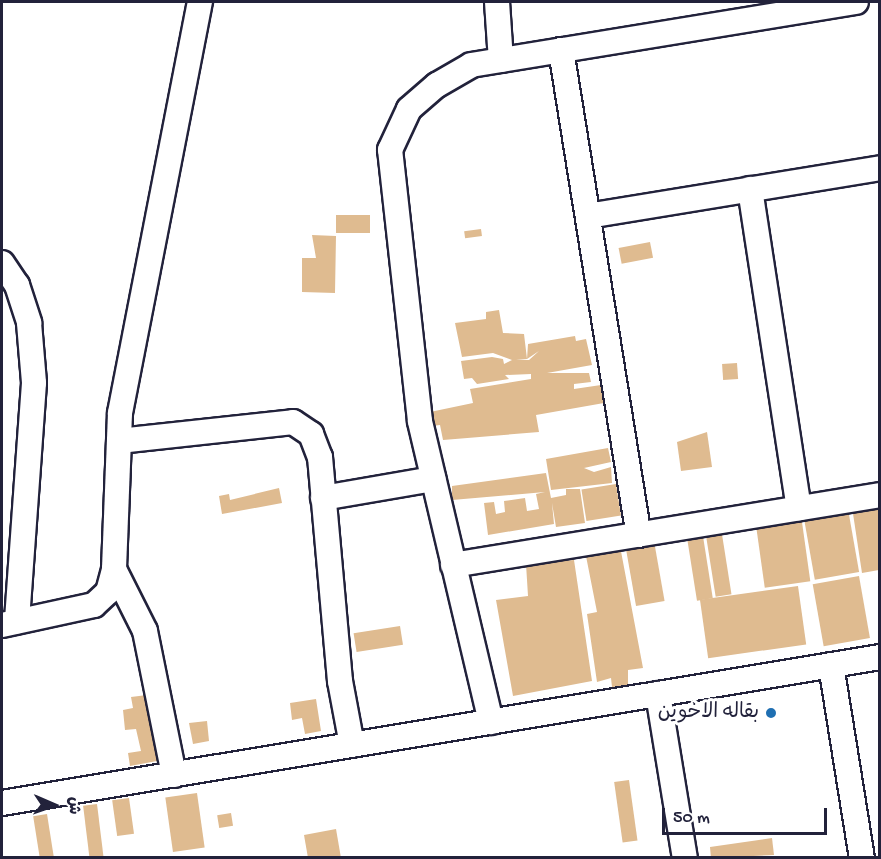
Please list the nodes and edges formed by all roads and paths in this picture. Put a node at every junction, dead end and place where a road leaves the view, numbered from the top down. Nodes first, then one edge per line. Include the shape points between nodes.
1 (200, 2) edge
2 (497, 2) edge
3 (856, 2) edge
4 (561, 50) junction
5 (501, 60) junction
6 (879, 168) edge
7 (750, 189) junction
8 (588, 216) junction
9 (2, 263) edge
10 (119, 441) junction
11 (433, 479) junction
12 (879, 495) edge
13 (323, 498) junction
14 (799, 508) junction
15 (639, 535) junction
16 (453, 565) junction
17 (114, 568) junction
18 (9, 623) edge
19 (879, 657) edge
20 (831, 665) junction
21 (658, 694) junction
22 (491, 722) junction
23 (352, 745) junction
24 (174, 775) junction
25 (2, 804) edge
26 (682, 857) edge
27 (862, 858) edge

1 - 10 street via 120,413
2 - 5 street
3 - 4 street
4 - 5 street
4 - 8 street
5 - 11 street via 471,65 437,85 409,109 390,150 420,421
6 - 7 street
7 - 8 street
7 - 14 street
8 - 15 street
9 - 18 street via 17,285 29,324 34,383
10 - 13 street via 292,422 311,434 320,457
10 - 17 street
11 - 13 street
11 - 16 street
12 - 14 street
13 - 23 street via 340,681
14 - 15 street
15 - 16 street
16 - 22 street
17 - 18 street via 108,592 94,605
17 - 24 street via 145,631
19 - 20 street
20 - 21 street
20 - 27 street
21 - 22 street
21 - 26 street
22 - 23 street
23 - 24 street
24 - 25 street

